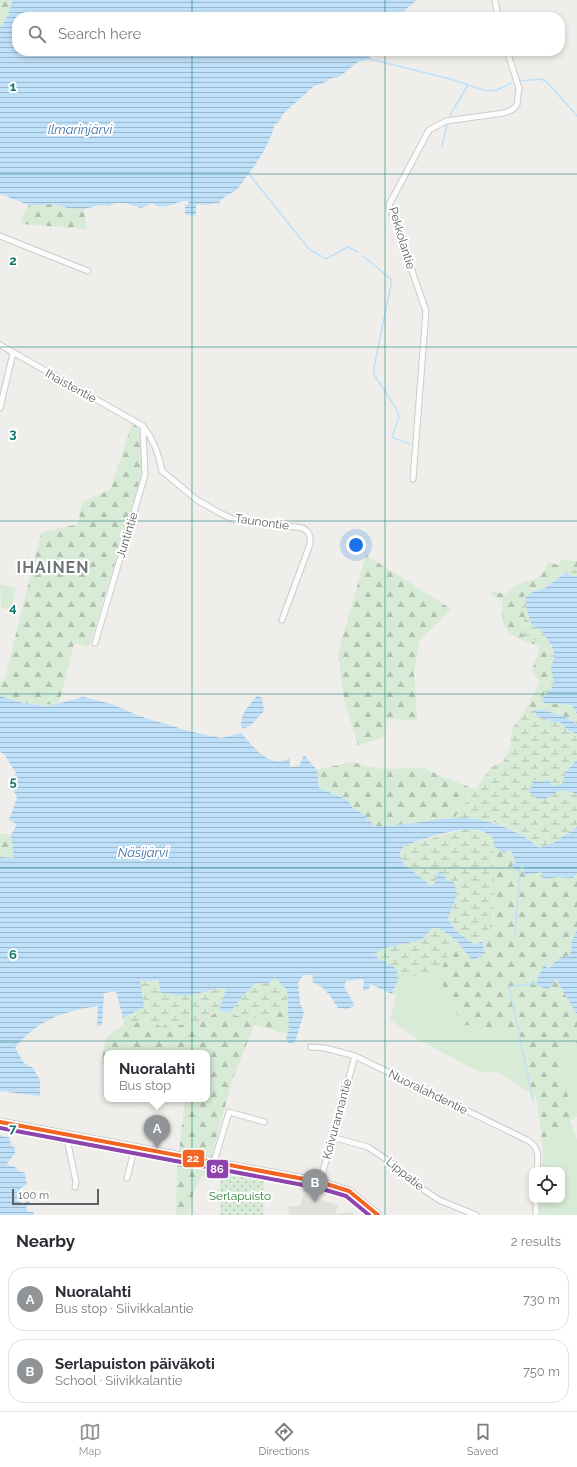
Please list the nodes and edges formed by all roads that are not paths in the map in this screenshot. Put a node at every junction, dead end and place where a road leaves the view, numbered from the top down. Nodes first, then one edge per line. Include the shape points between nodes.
1 (495, 0) edge
2 (497, 12) edge
3 (509, 56) edge
4 (0, 236) edge
5 (88, 271) dead end
6 (0, 345) edge
7 (13, 353) junction
8 (0, 408) edge
9 (143, 426) junction
10 (413, 479) dead end
11 (282, 620) dead end
12 (95, 643) dead end
13 (311, 1047) dead end
14 (355, 1056) junction
15 (0, 1122) edge
16 (264, 1122) dead end
17 (66, 1134) junction
18 (332, 1137) junction
19 (135, 1147) junction
20 (214, 1162) junction
21 (537, 1167) edge
22 (127, 1178) dead end
23 (320, 1182) junction
24 (75, 1187) dead end
25 (536, 1203) edge
26 (378, 1215) edge
27 (476, 1215) edge
28 (536, 1215) edge

1 - 2 street
3 - 10 street, Pekkolantie via 519,88 517,104 512,110 504,113 446,121 429,130 389,205 426,311
4 - 5 street
6 - 7 street, Ihaistentie
7 - 8 street
7 - 9 street, Ihaistentie
9 - 11 street, Taunontie via 153,440 162,470 197,500 235,520 303,528 308,532 310,544
9 - 12 street, Juntintie via 146,475
13 - 14 street, Nuoralahdentie
14 - 18 street, Koivurannantie
14 - 21 street, Nuoralahdentie via 529,1141 538,1152
15 - 17 main road
16 - 20 street via 229,1112
17 - 19 main road
17 - 24 street
18 - 23 street, Koivurannantie
18 - 27 street, Lippatie via 368,1148 439,1200
19 - 20 main road
19 - 22 street
20 - 23 main road
23 - 26 main road via 349,1191
25 - 28 street

